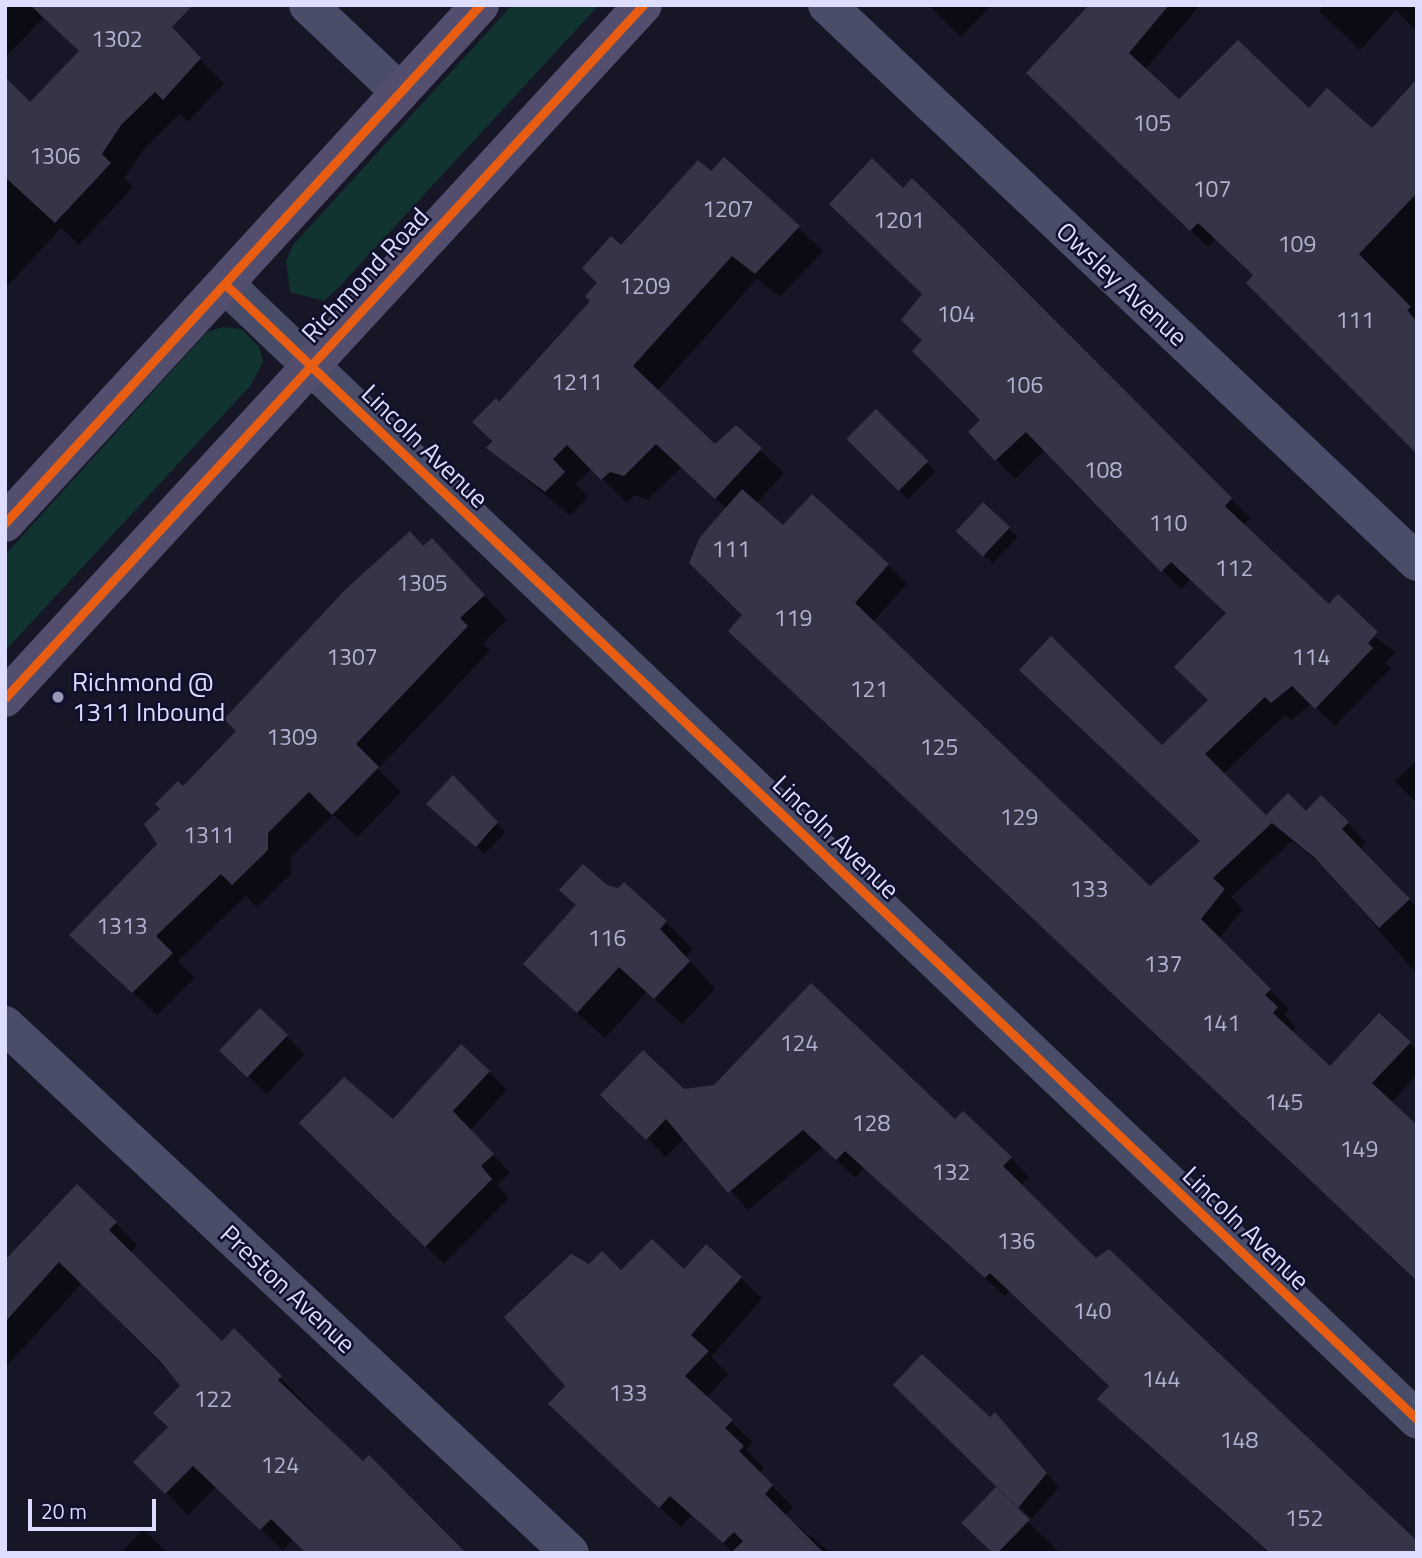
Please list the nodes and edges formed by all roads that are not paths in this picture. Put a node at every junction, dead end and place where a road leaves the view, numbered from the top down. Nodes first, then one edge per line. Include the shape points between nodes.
1 (308, 5) edge
2 (480, 5) edge
3 (643, 5) edge
4 (827, 5) edge
5 (400, 92) junction
6 (226, 285) junction
7 (309, 366) junction
8 (5, 523) edge
9 (1417, 562) edge
10 (5, 698) edge
11 (5, 1026) edge
12 (1417, 1419) edge
13 (570, 1553) edge

1 - 5 street
2 - 5 main road
3 - 7 main road, Richmond Road
4 - 9 street, Owsley Avenue
5 - 6 main road
6 - 7 street, Lincoln Avenue
6 - 8 main road
7 - 10 main road, Richmond Road
7 - 12 street, Lincoln Avenue
11 - 13 street, Preston Avenue

